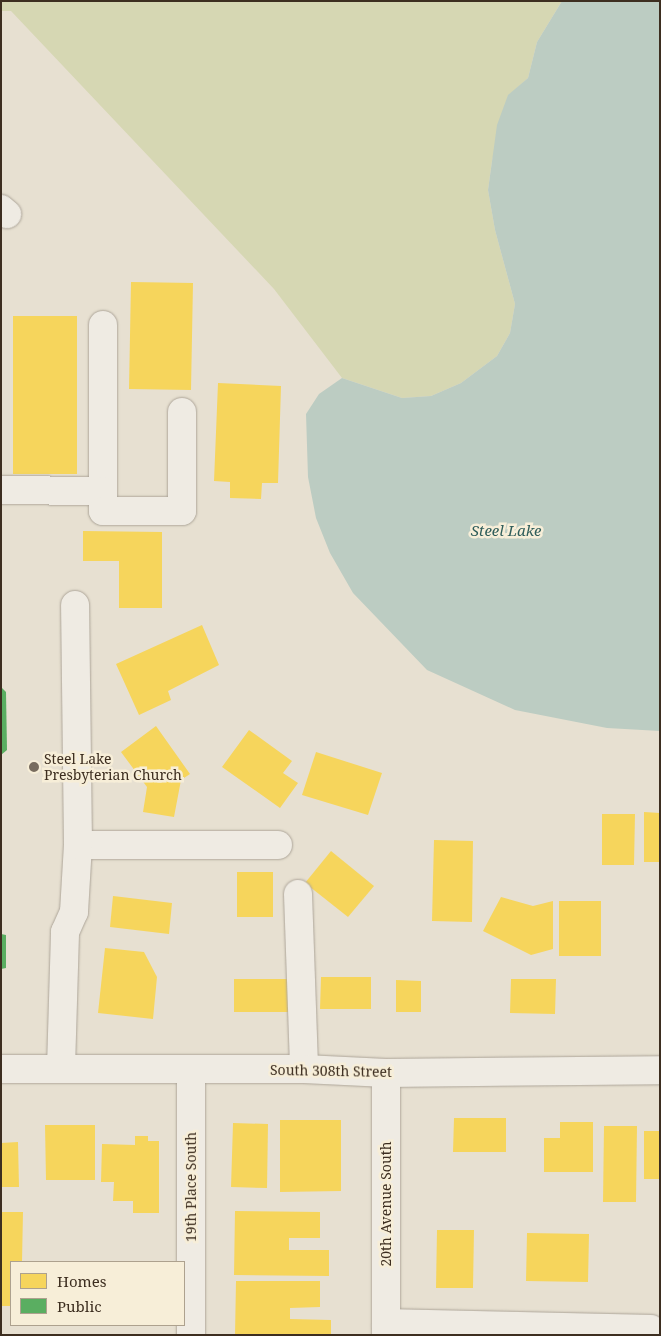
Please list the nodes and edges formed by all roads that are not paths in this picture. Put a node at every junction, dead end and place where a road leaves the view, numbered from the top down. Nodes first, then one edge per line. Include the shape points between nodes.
1 (103, 325) dead end
2 (182, 412) dead end
3 (1, 490) edge
4 (103, 491) junction
5 (75, 605) dead end
6 (78, 845) junction
7 (278, 845) dead end
8 (298, 894) dead end
9 (61, 1068) junction
10 (1, 1069) edge
11 (191, 1069) junction
12 (304, 1069) junction
13 (660, 1070) edge
14 (386, 1073) junction
15 (386, 1329) edge
16 (651, 1329) dead end
17 (191, 1335) edge

1 - 4 street
2 - 4 street via 182,511 103,511
3 - 4 street
5 - 6 street
6 - 7 street
6 - 9 street via 74,912 64,932
8 - 12 street
9 - 10 street, South 308th Street
9 - 11 street, South 308th Street
11 - 12 street, South 308th Street
11 - 17 street, 19th Place South
12 - 14 street, South 308th Street
13 - 14 street, South 308th Street
14 - 15 street, 20th Avenue South
15 - 16 street

